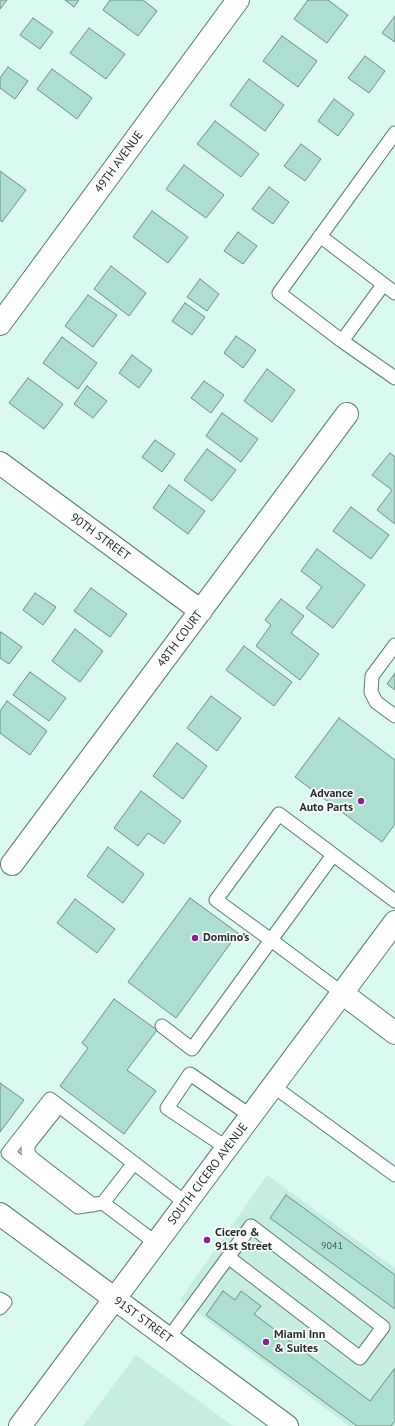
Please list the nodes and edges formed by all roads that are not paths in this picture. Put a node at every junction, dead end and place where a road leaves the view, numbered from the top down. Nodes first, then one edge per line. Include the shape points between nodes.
1 (238, 0) edge
2 (395, 133) edge
3 (320, 236) junction
4 (383, 285) junction
5 (395, 294) edge
6 (0, 324) edge
7 (342, 341) junction
8 (395, 378) edge
9 (347, 414) dead end
10 (0, 463) edge
11 (201, 611) junction
12 (395, 645) edge
13 (395, 716) edge
14 (333, 855) junction
15 (12, 864) dead end
16 (395, 901) edge
17 (395, 922) edge
18 (271, 940) junction
19 (342, 993) junction
20 (162, 1026) dead end
21 (395, 1033) edge
22 (273, 1086) junction
23 (59, 1106) junction
24 (251, 1116) junction
25 (227, 1148) junction
26 (134, 1163) junction
27 (395, 1174) edge
28 (186, 1203) junction
29 (98, 1204) junction
30 (0, 1214) edge
31 (156, 1244) junction
32 (228, 1257) junction
33 (0, 1299) edge
34 (114, 1299) junction
35 (0, 1308) edge
36 (168, 1339) junction
37 (20, 1426) edge
38 (287, 1426) edge

1 - 6 street, 49TH AVENUE
2 - 3 lane
3 - 4 lane
3 - 7 lane via 279,293
4 - 5 lane
4 - 7 lane
7 - 8 lane
9 - 11 street, 48TH COURT
10 - 11 street, 90TH STREET
11 - 15 street, 48TH COURT
12 - 13 lane via 372,676 371,692 376,702
14 - 16 lane
14 - 18 lane
14 - 18 lane via 279,814 216,900
17 - 19 street, SOUTH CICERO AVENUE
18 - 19 lane
18 - 20 lane via 192,1048
19 - 21 street
19 - 22 street, SOUTH CICERO AVENUE
22 - 24 street, SOUTH CICERO AVENUE
22 - 27 lane
23 - 26 lane
23 - 29 lane via 28,1145 28,1153
23 - 29 lane via 50,1099 8,1153 78,1207
24 - 25 street, SOUTH CICERO AVENUE
24 - 25 lane via 190,1074 167,1108
25 - 28 street, SOUTH CICERO AVENUE
26 - 28 lane
26 - 29 lane
28 - 31 street, SOUTH CICERO AVENUE
29 - 31 lane
30 - 34 street, 91ST STREET
31 - 34 street, SOUTH CICERO AVENUE
32 - 32 lane via 251,1226 384,1327 360,1358
32 - 36 lane
33 - 35 lane via 5,1302
34 - 36 street, 91ST STREET
34 - 37 street, SOUTH CICERO AVENUE
36 - 38 street, 91ST STREET

